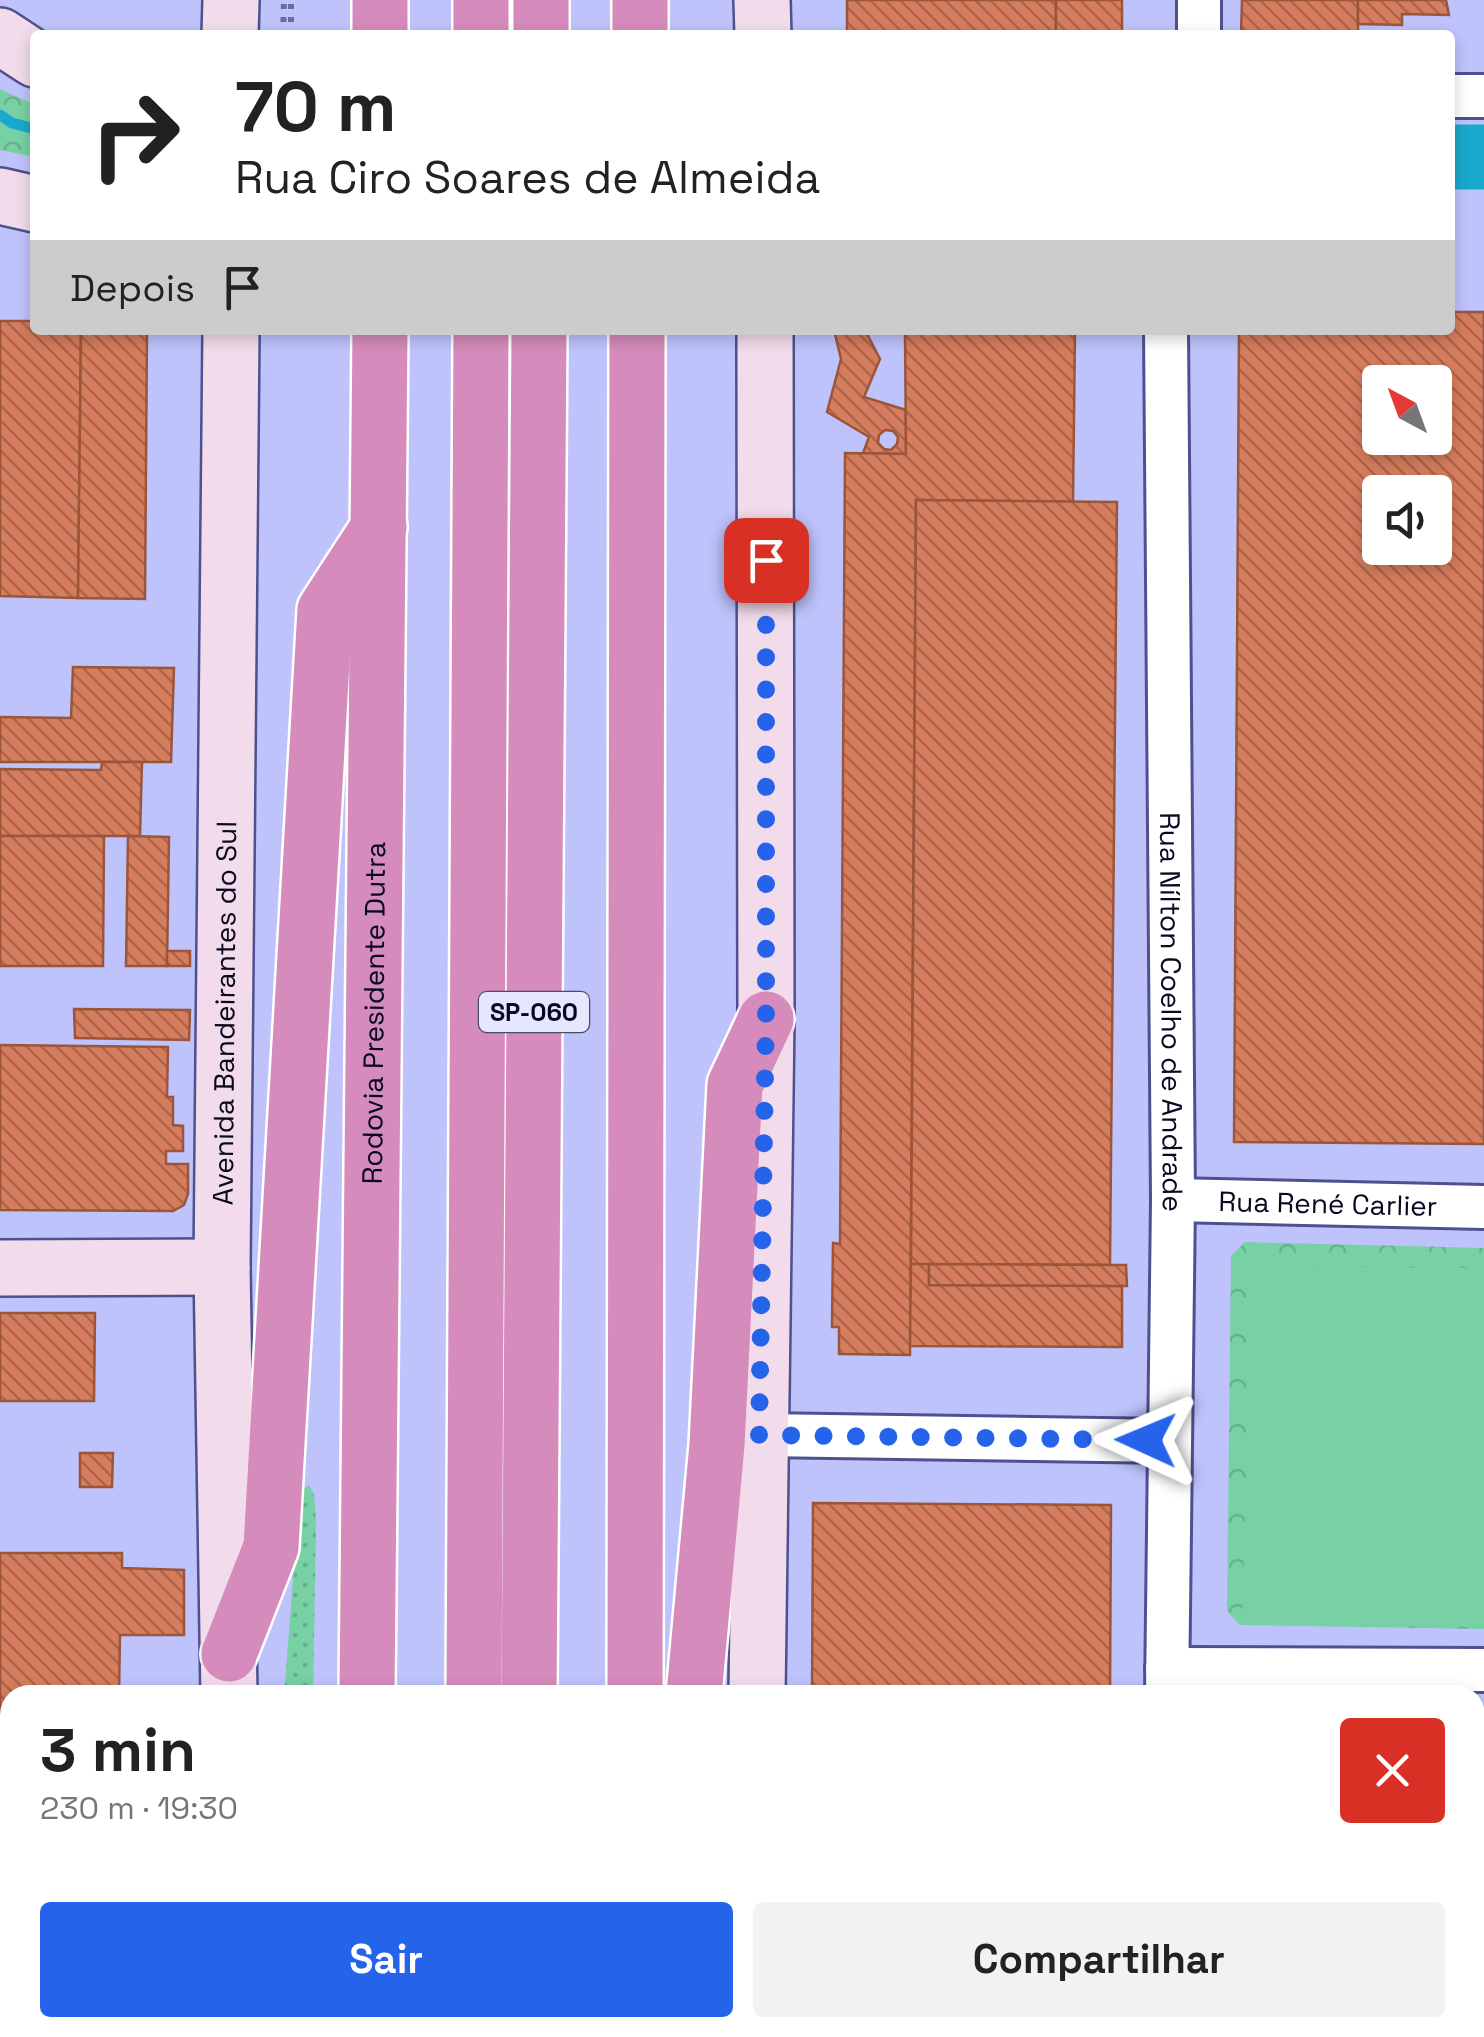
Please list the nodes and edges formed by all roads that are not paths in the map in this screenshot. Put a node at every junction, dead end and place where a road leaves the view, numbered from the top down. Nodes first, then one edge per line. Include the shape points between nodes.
1 (231, 0) edge
2 (380, 0) edge
3 (481, 0) edge
4 (541, 0) edge
5 (640, 0) edge
6 (762, 0) edge
7 (1199, 0) edge
8 (230, 30) edge
9 (380, 30) edge
10 (481, 30) edge
11 (541, 30) edge
12 (640, 30) edge
13 (763, 30) edge
14 (1199, 30) edge
15 (0, 36) edge
16 (30, 57) edge
17 (1455, 96) edge
18 (1484, 96) edge
19 (0, 196) edge
20 (30, 203) edge
21 (231, 335) edge
22 (380, 335) edge
23 (481, 335) edge
24 (539, 335) edge
25 (637, 335) edge
26 (765, 335) edge
27 (1166, 335) edge
28 (380, 527) junction
29 (766, 1018) junction
30 (1173, 1200) junction
31 (1484, 1207) edge
32 (222, 1266) junction
33 (0, 1268) edge
34 (759, 1435) junction
35 (1170, 1440) junction
36 (1484, 1670) edge
37 (229, 1674) edge
38 (1167, 1682) edge
39 (368, 1685) edge
40 (474, 1685) edge
41 (529, 1685) edge
42 (635, 1685) edge
43 (695, 1685) edge
44 (757, 1685) edge

1 - 8 street
2 - 9 highway
3 - 10 highway
4 - 11 highway
5 - 12 highway
6 - 13 street
7 - 14 street
15 - 16 street
17 - 18 street
19 - 20 street
21 - 32 street, Avenida Bandeirantes do Sul
22 - 28 highway, Rodovia Presidente Dutra
23 - 40 highway, SP-060
24 - 41 highway, SP-060
25 - 42 highway
26 - 29 street
27 - 30 street, Rua Nílton Coelho de Andrade
28 - 37 highway via 325,610 271,1548
28 - 39 highway, Rodovia Presidente Dutra
29 - 34 street
29 - 43 highway via 735,1085 717,1445
30 - 31 street, Rua René Carlier
30 - 35 street, Rua Nílton Coelho de Andrade
32 - 33 street
32 - 37 street, Avenida Bandeirantes do Sul
34 - 35 street
34 - 44 street
35 - 38 street, Rua Nílton Coelho de Andrade
36 - 38 street

